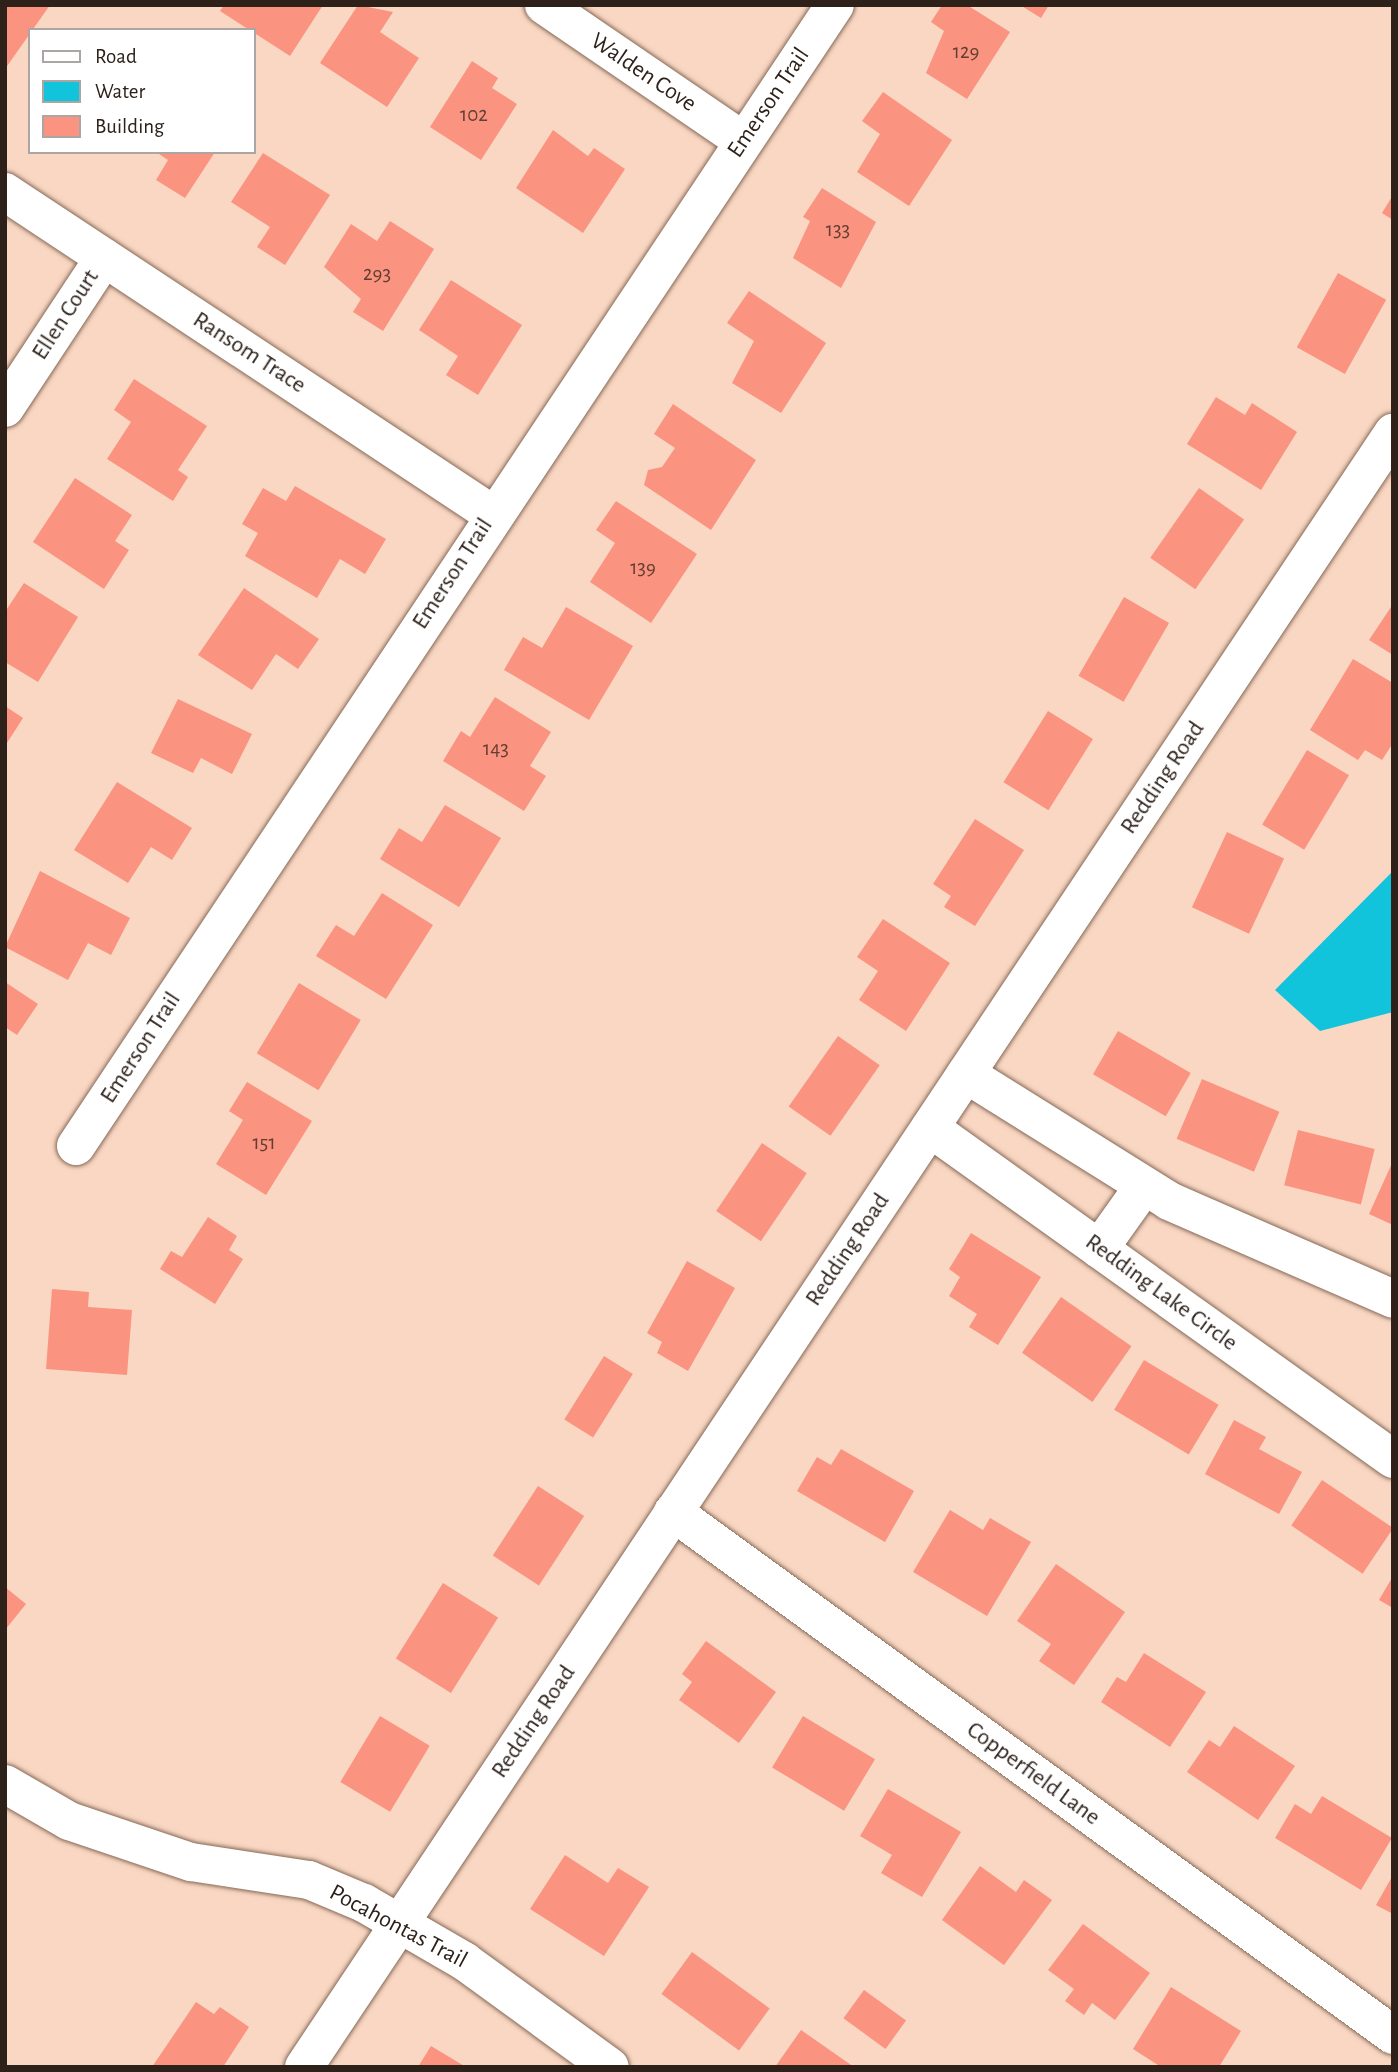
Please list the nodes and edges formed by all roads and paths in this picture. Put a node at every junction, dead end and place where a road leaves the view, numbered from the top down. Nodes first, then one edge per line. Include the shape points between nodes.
1 (544, 5) edge
2 (835, 5) edge
3 (743, 141) junction
4 (5, 192) edge
5 (104, 258) junction
6 (5, 408) edge
7 (1393, 433) edge
8 (492, 514) junction
9 (966, 1074) junction
10 (930, 1128) junction
11 (76, 1146) dead end
12 (1144, 1186) junction
13 (1099, 1249) junction
14 (1393, 1298) edge
15 (1393, 1459) edge
16 (673, 1513) junction
17 (5, 1784) edge
18 (399, 1923) junction
19 (1393, 2035) edge
20 (304, 2067) edge
21 (610, 2067) edge

1 - 3 street, Walden Cove
2 - 3 street, Emerson Trail
3 - 8 street, Emerson Trail
4 - 5 street, Ransom Trace
5 - 6 street, Ellen Court
5 - 8 street, Ransom Trace
7 - 9 street, Redding Road
8 - 11 street, Emerson Trail
9 - 10 street, Redding Road
9 - 12 street
10 - 13 street, Redding Lake Circle
10 - 16 street, Redding Road
12 - 13 street
12 - 14 street
13 - 15 street, Redding Lake Circle
16 - 18 street, Redding Road
16 - 19 street, Copperfield Lane
17 - 18 street, Pocahontas Trail via 69,1821 191,1862 309,1880
18 - 20 street, Redding Road
18 - 21 street, Pocahontas Trail via 464,1961

